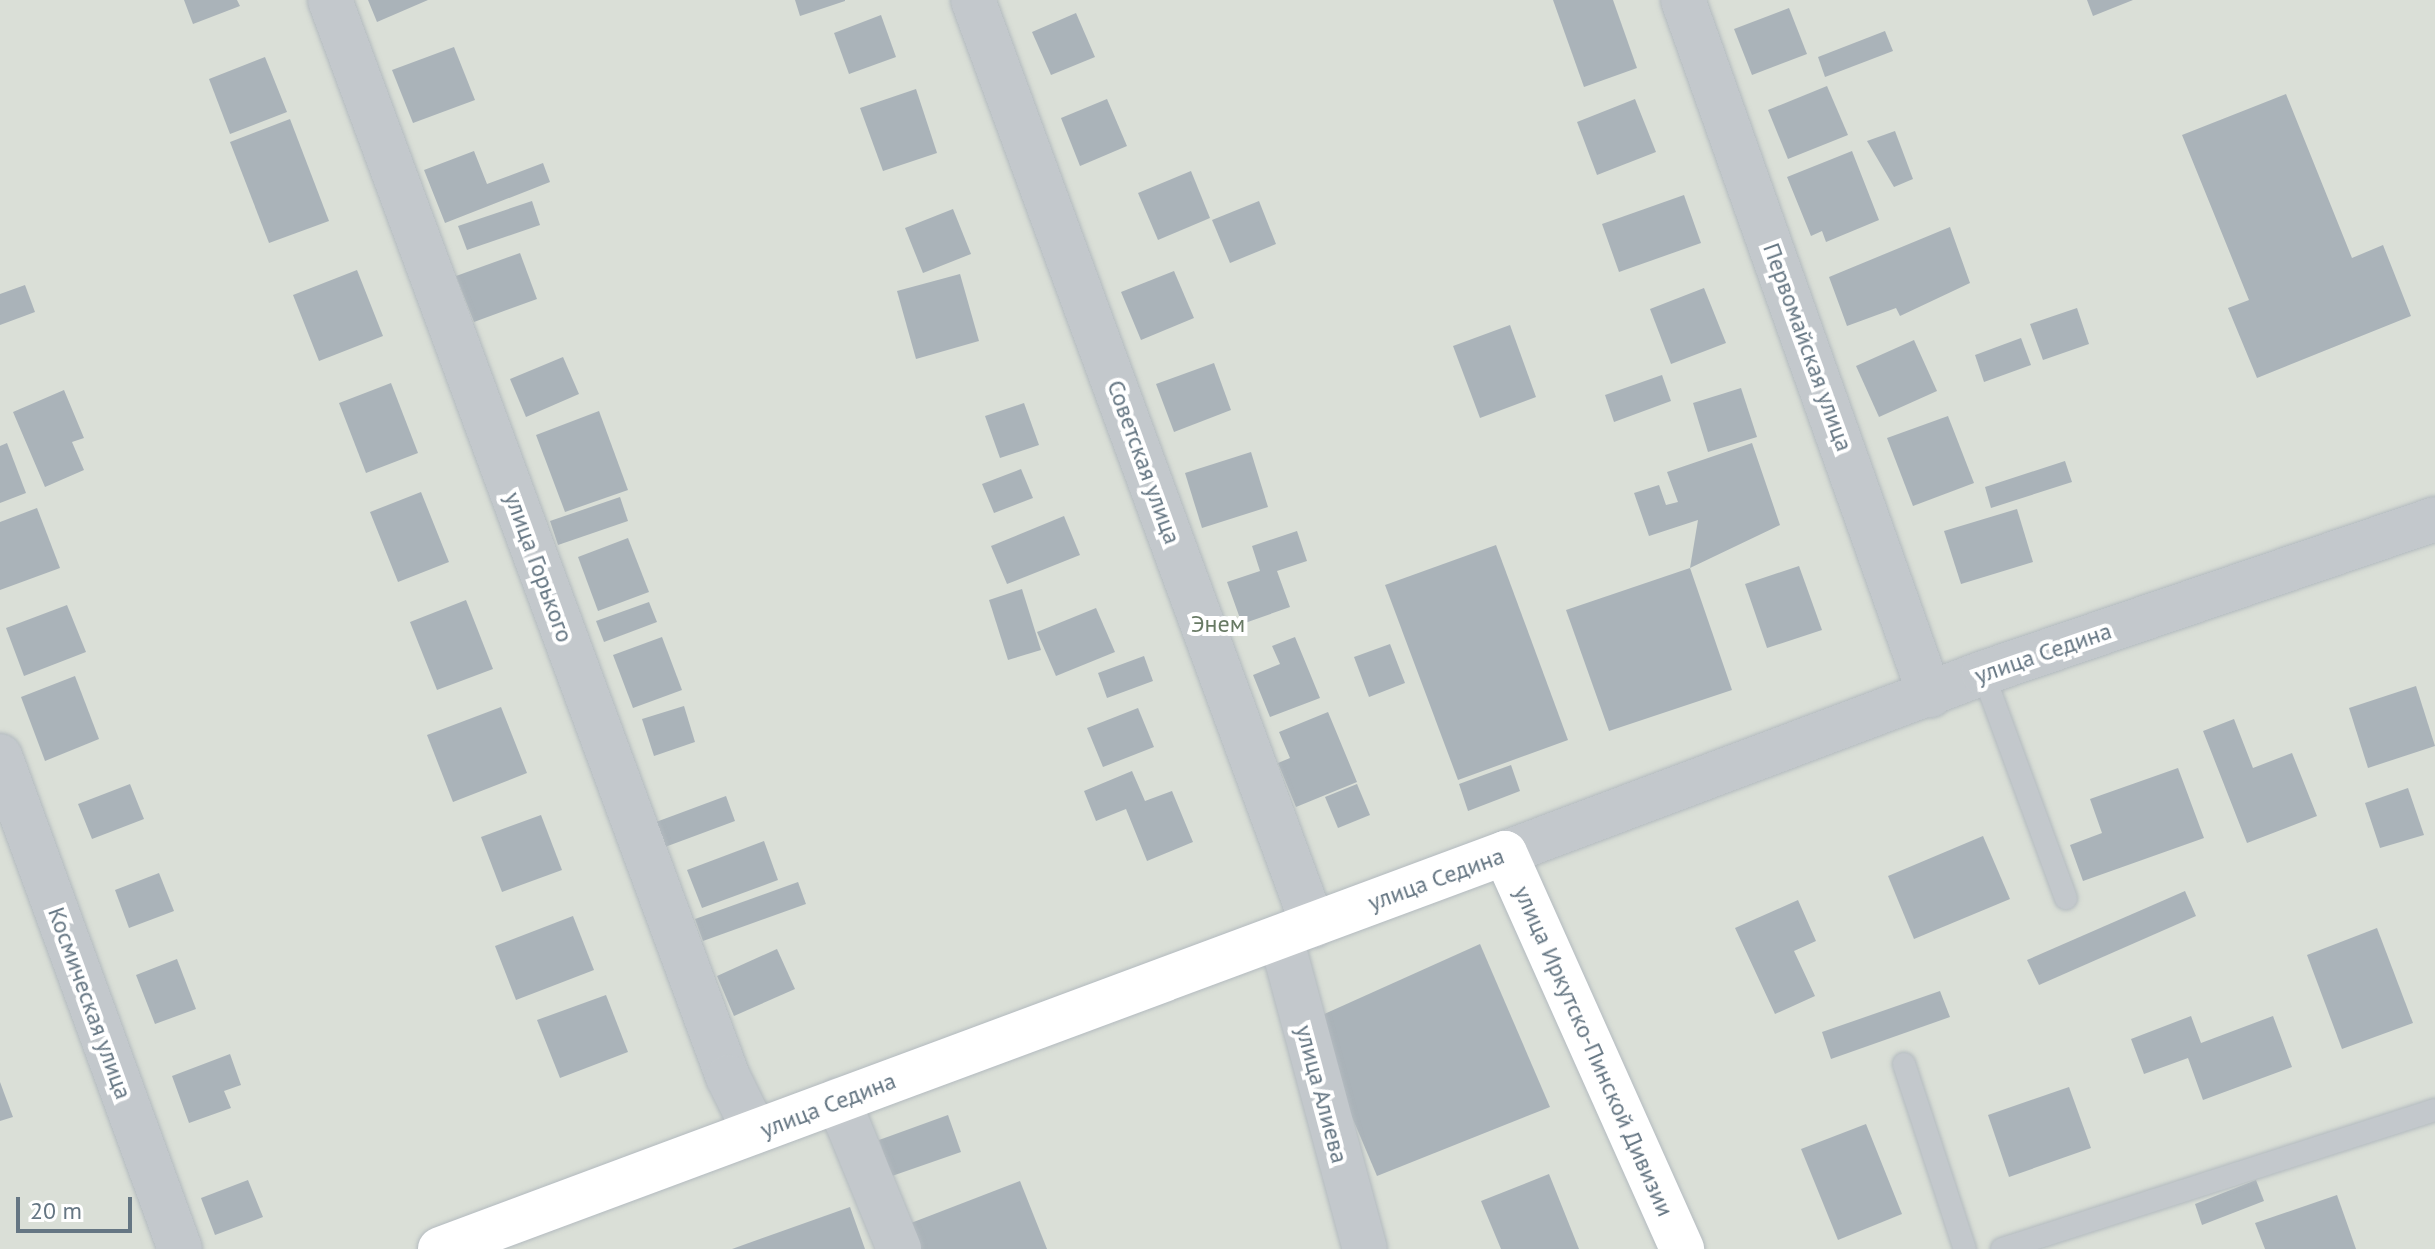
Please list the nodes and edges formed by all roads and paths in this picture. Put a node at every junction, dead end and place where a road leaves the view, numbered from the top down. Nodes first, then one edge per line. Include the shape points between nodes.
1 (330, 0) edge
2 (973, 0) edge
3 (1683, 0) edge
4 (2435, 519) edge
5 (1983, 673) junction
6 (1930, 695) junction
7 (0, 756) edge
8 (1505, 853) junction
9 (2066, 898) dead end
10 (1297, 931) junction
11 (1904, 1064) dead end
12 (838, 1100) junction
13 (2435, 1110) edge
14 (755, 1132) junction
15 (180, 1249) edge
16 (440, 1249) edge
17 (899, 1249) edge
18 (1365, 1249) edge
19 (1682, 1249) edge
20 (1965, 1249) edge
21 (2002, 1249) edge

1 - 14 street, улица Горького via 728,1077
2 - 10 street, Советская улица
3 - 6 street, Первомайская улица
4 - 5 street, улица Седина
5 - 6 street, улица Седина
5 - 9 lane
6 - 8 street, улица Седина
7 - 15 street, Космическая улица
8 - 10 street, улица Седина
8 - 19 street, улица Иркутско-Пинской Дивизии
10 - 12 street, улица Седина
10 - 18 street, улица Алиева
11 - 20 lane
12 - 14 street, улица Седина
12 - 17 street
13 - 21 lane
14 - 16 street, улица Седина

